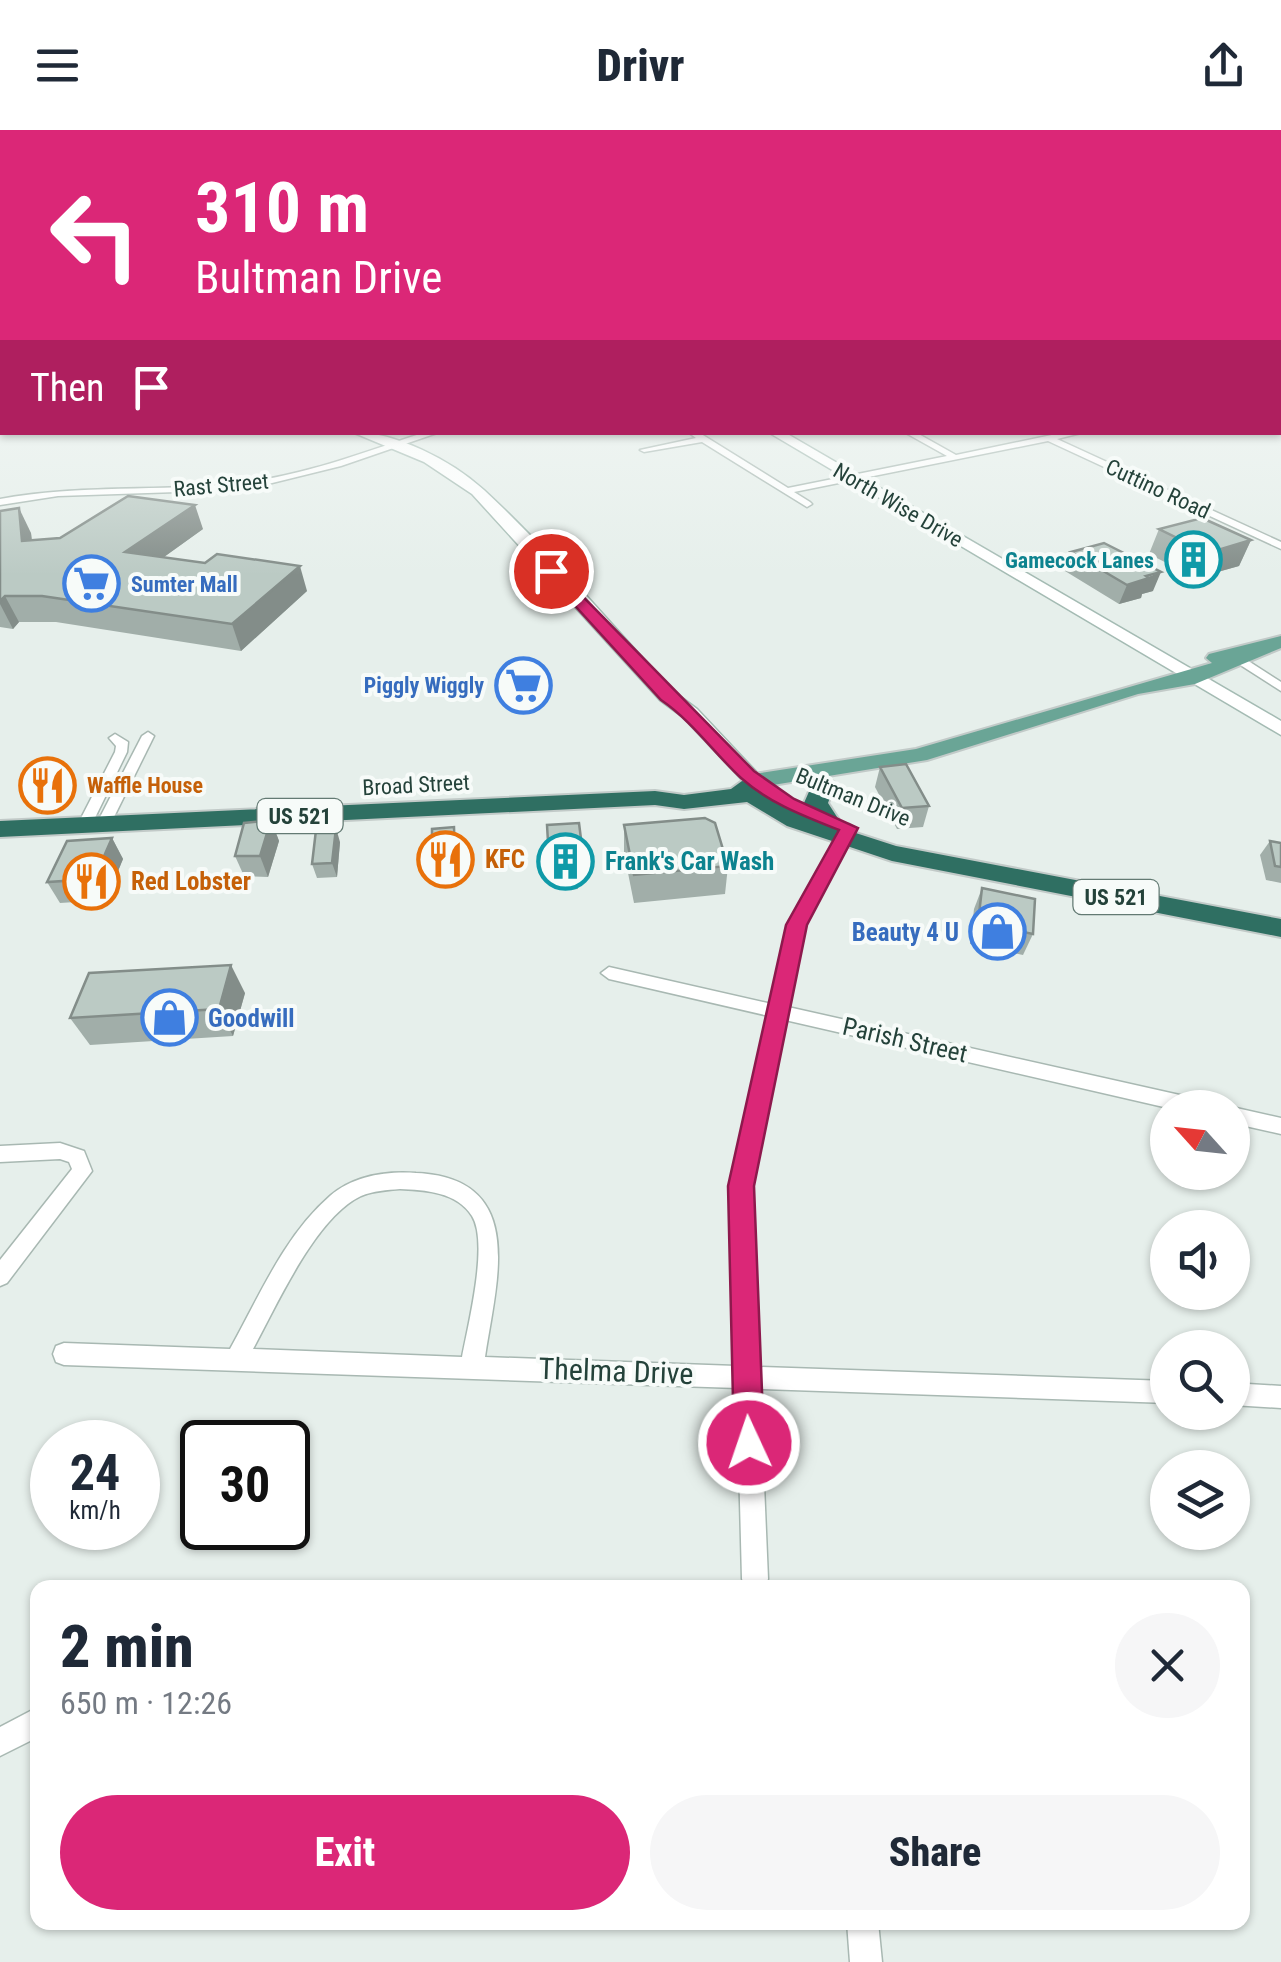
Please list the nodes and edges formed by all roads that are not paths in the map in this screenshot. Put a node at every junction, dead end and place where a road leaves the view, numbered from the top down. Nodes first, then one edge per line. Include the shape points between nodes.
1 (367, 435) edge
2 (428, 435) edge
3 (696, 435) edge
4 (779, 435) edge
5 (914, 435) edge
6 (1042, 435) edge
7 (1067, 435) edge
8 (702, 439) junction
9 (1049, 439) junction
10 (398, 446) junction
11 (644, 450) dead end
12 (952, 456) junction
13 (850, 478) junction
14 (786, 492) junction
15 (0, 502) edge
16 (807, 504) dead end
17 (1281, 546) edge
18 (1281, 642) edge
19 (1235, 657) junction
20 (1184, 672) junction
21 (1281, 687) edge
22 (1281, 729) edge
23 (148, 736) dead end
24 (114, 738) dead end
25 (903, 759) junction
26 (823, 783) junction
27 (752, 787) junction
28 (654, 798) junction
29 (691, 801) junction
30 (794, 821) junction
31 (94, 825) junction
32 (840, 829) junction
33 (0, 830) edge
34 (1281, 928) edge
35 (608, 973) dead end
36 (778, 1011) junction
37 (1150, 1096) edge
38 (1250, 1118) edge
39 (1281, 1126) edge
40 (0, 1154) edge
41 (0, 1276) edge
42 (64, 1354) dead end
43 (236, 1359) junction
44 (472, 1366) junction
45 (746, 1375) junction
46 (1150, 1391) edge
47 (1250, 1395) edge
48 (1281, 1397) edge
49 (755, 1579) dead end
50 (30, 1725) edge
51 (0, 1742) edge
52 (863, 1930) edge
53 (866, 1962) edge

1 - 10 street, Bultman Drive
2 - 10 street, Rast Street
3 - 8 street
4 - 13 street, North Wise Drive
5 - 12 street
6 - 9 street, Cuttino Road
7 - 9 street
8 - 11 street
8 - 14 street
9 - 12 street
9 - 17 street, Cuttino Road
10 - 15 street, Rast Street via 263,482
10 - 27 street, Bultman Drive via 477,491 690,712
12 - 13 street
13 - 14 street
13 - 20 street, North Wise Drive
14 - 16 street
18 - 19 main road, Broad Street
19 - 20 main road, Broad Street via 1222,667
19 - 21 street
20 - 22 street, North Wise Drive
20 - 25 main road, Broad Street via 1160,686
23 - 31 street
24 - 31 street via 123,745
25 - 26 main road, Broad Street via 885,770
25 - 27 main road, Broad Street via 874,759
26 - 27 main road, Broad Street
26 - 32 highway via 816,802
27 - 28 highway, Broad Street / US 521 via 682,789
27 - 29 highway, Broad Street
27 - 30 highway, Bultman Drive
27 - 32 highway, Bultman Drive / US 521
28 - 29 highway, Broad Street / US 521
28 - 31 highway, Broad Street / US 521
29 - 30 highway, US 521
30 - 32 highway, Bultman Drive / US 521
31 - 33 highway, Broad Street / US 521
32 - 34 highway, Bultman Drive / US 521 via 892,853
32 - 36 street via 800,916
35 - 36 street, Parish Street
36 - 37 street, Parish Street
36 - 45 street via 741,1186
38 - 39 street
40 - 41 street via 69,1152 82,1171
42 - 43 street, Thelma Drive
43 - 44 street, Thelma Drive
43 - 44 street via 328,1210 362,1186 402,1177 471,1203 488,1229
44 - 45 street, Thelma Drive
45 - 46 street, Thelma Drive
45 - 49 street
47 - 48 street
50 - 51 street
52 - 53 street

